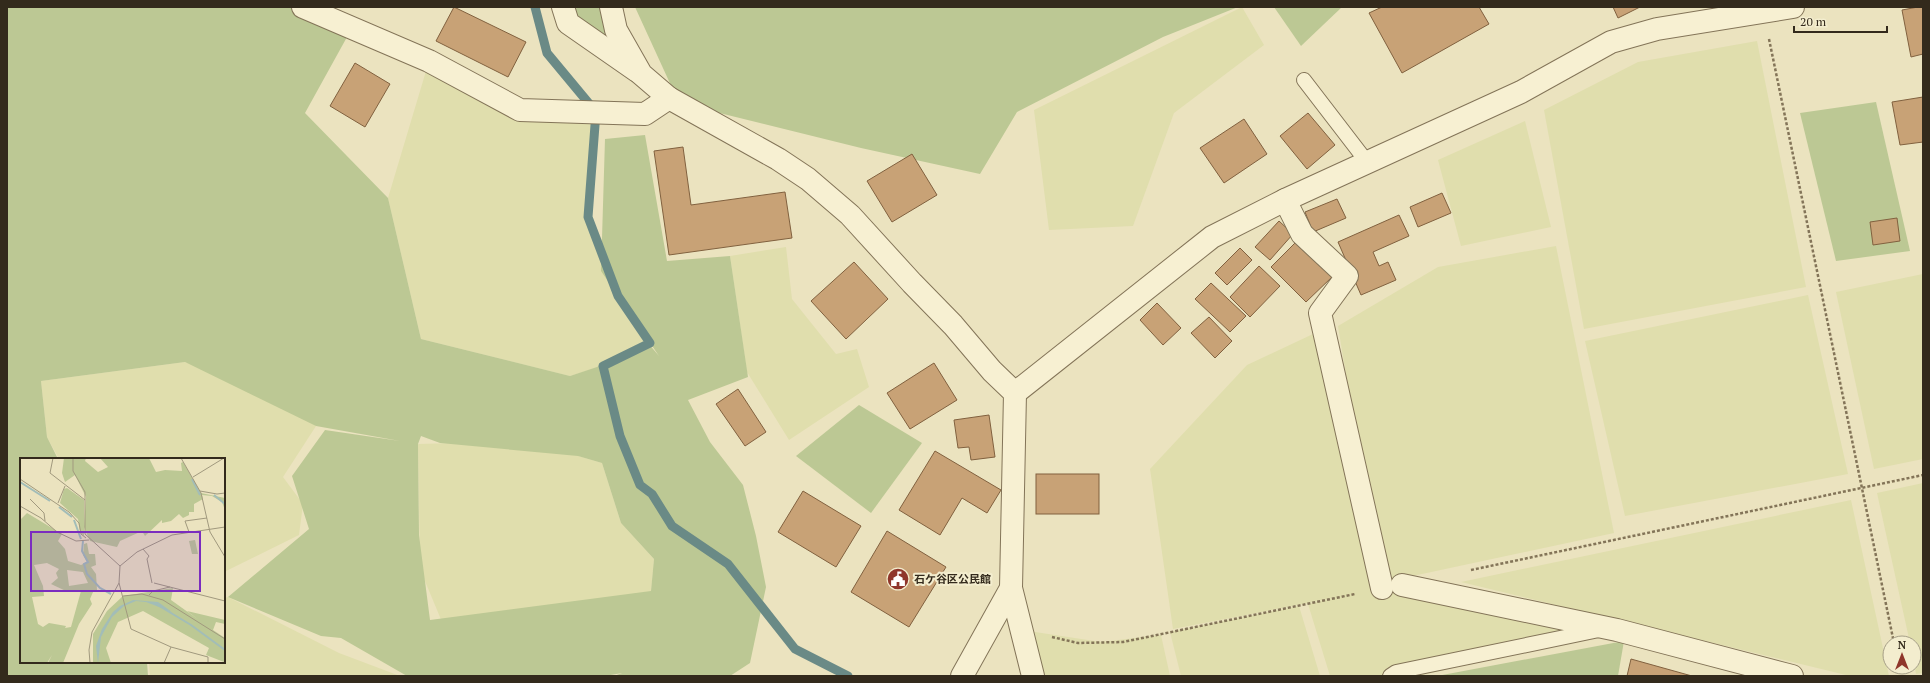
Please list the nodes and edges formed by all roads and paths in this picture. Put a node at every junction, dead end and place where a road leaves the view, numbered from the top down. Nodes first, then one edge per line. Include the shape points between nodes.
1 (303, 7) edge
2 (563, 7) edge
3 (611, 7) edge
4 (1792, 7) edge
5 (1763, 11) junction
6 (641, 74) junction
7 (1304, 80) dead end
8 (669, 98) junction
9 (1368, 162) junction
10 (1284, 200) junction
11 (1015, 393) junction
12 (1923, 475) edge
13 (1862, 487) junction
14 (1464, 572) dead end
15 (1392, 587) junction
16 (1011, 588) junction
17 (1608, 628) junction
18 (1022, 630) junction
19 (1892, 635) edge
20 (962, 676) edge
21 (1033, 676) edge
22 (1390, 676) edge
23 (1792, 676) edge

1 - 8 street via 429,61 520,110 645,114
2 - 6 street via 568,24
3 - 6 street via 616,30
4 - 5 street
5 - 9 street via 1657,29 1611,42 1521,92
5 - 13 path
6 - 8 street
7 - 9 lane
8 - 11 street via 778,159 808,179 850,215
9 - 10 street
10 - 11 street via 1212,237
10 - 15 street via 1302,234 1347,276 1320,313
11 - 16 street
12 - 13 path
13 - 14 path
13 - 19 path
15 - 17 street
15 - 18 path via 1123,642 1078,643
16 - 18 street
16 - 20 street
17 - 22 lane via 1396,672
17 - 23 street
18 - 21 street

